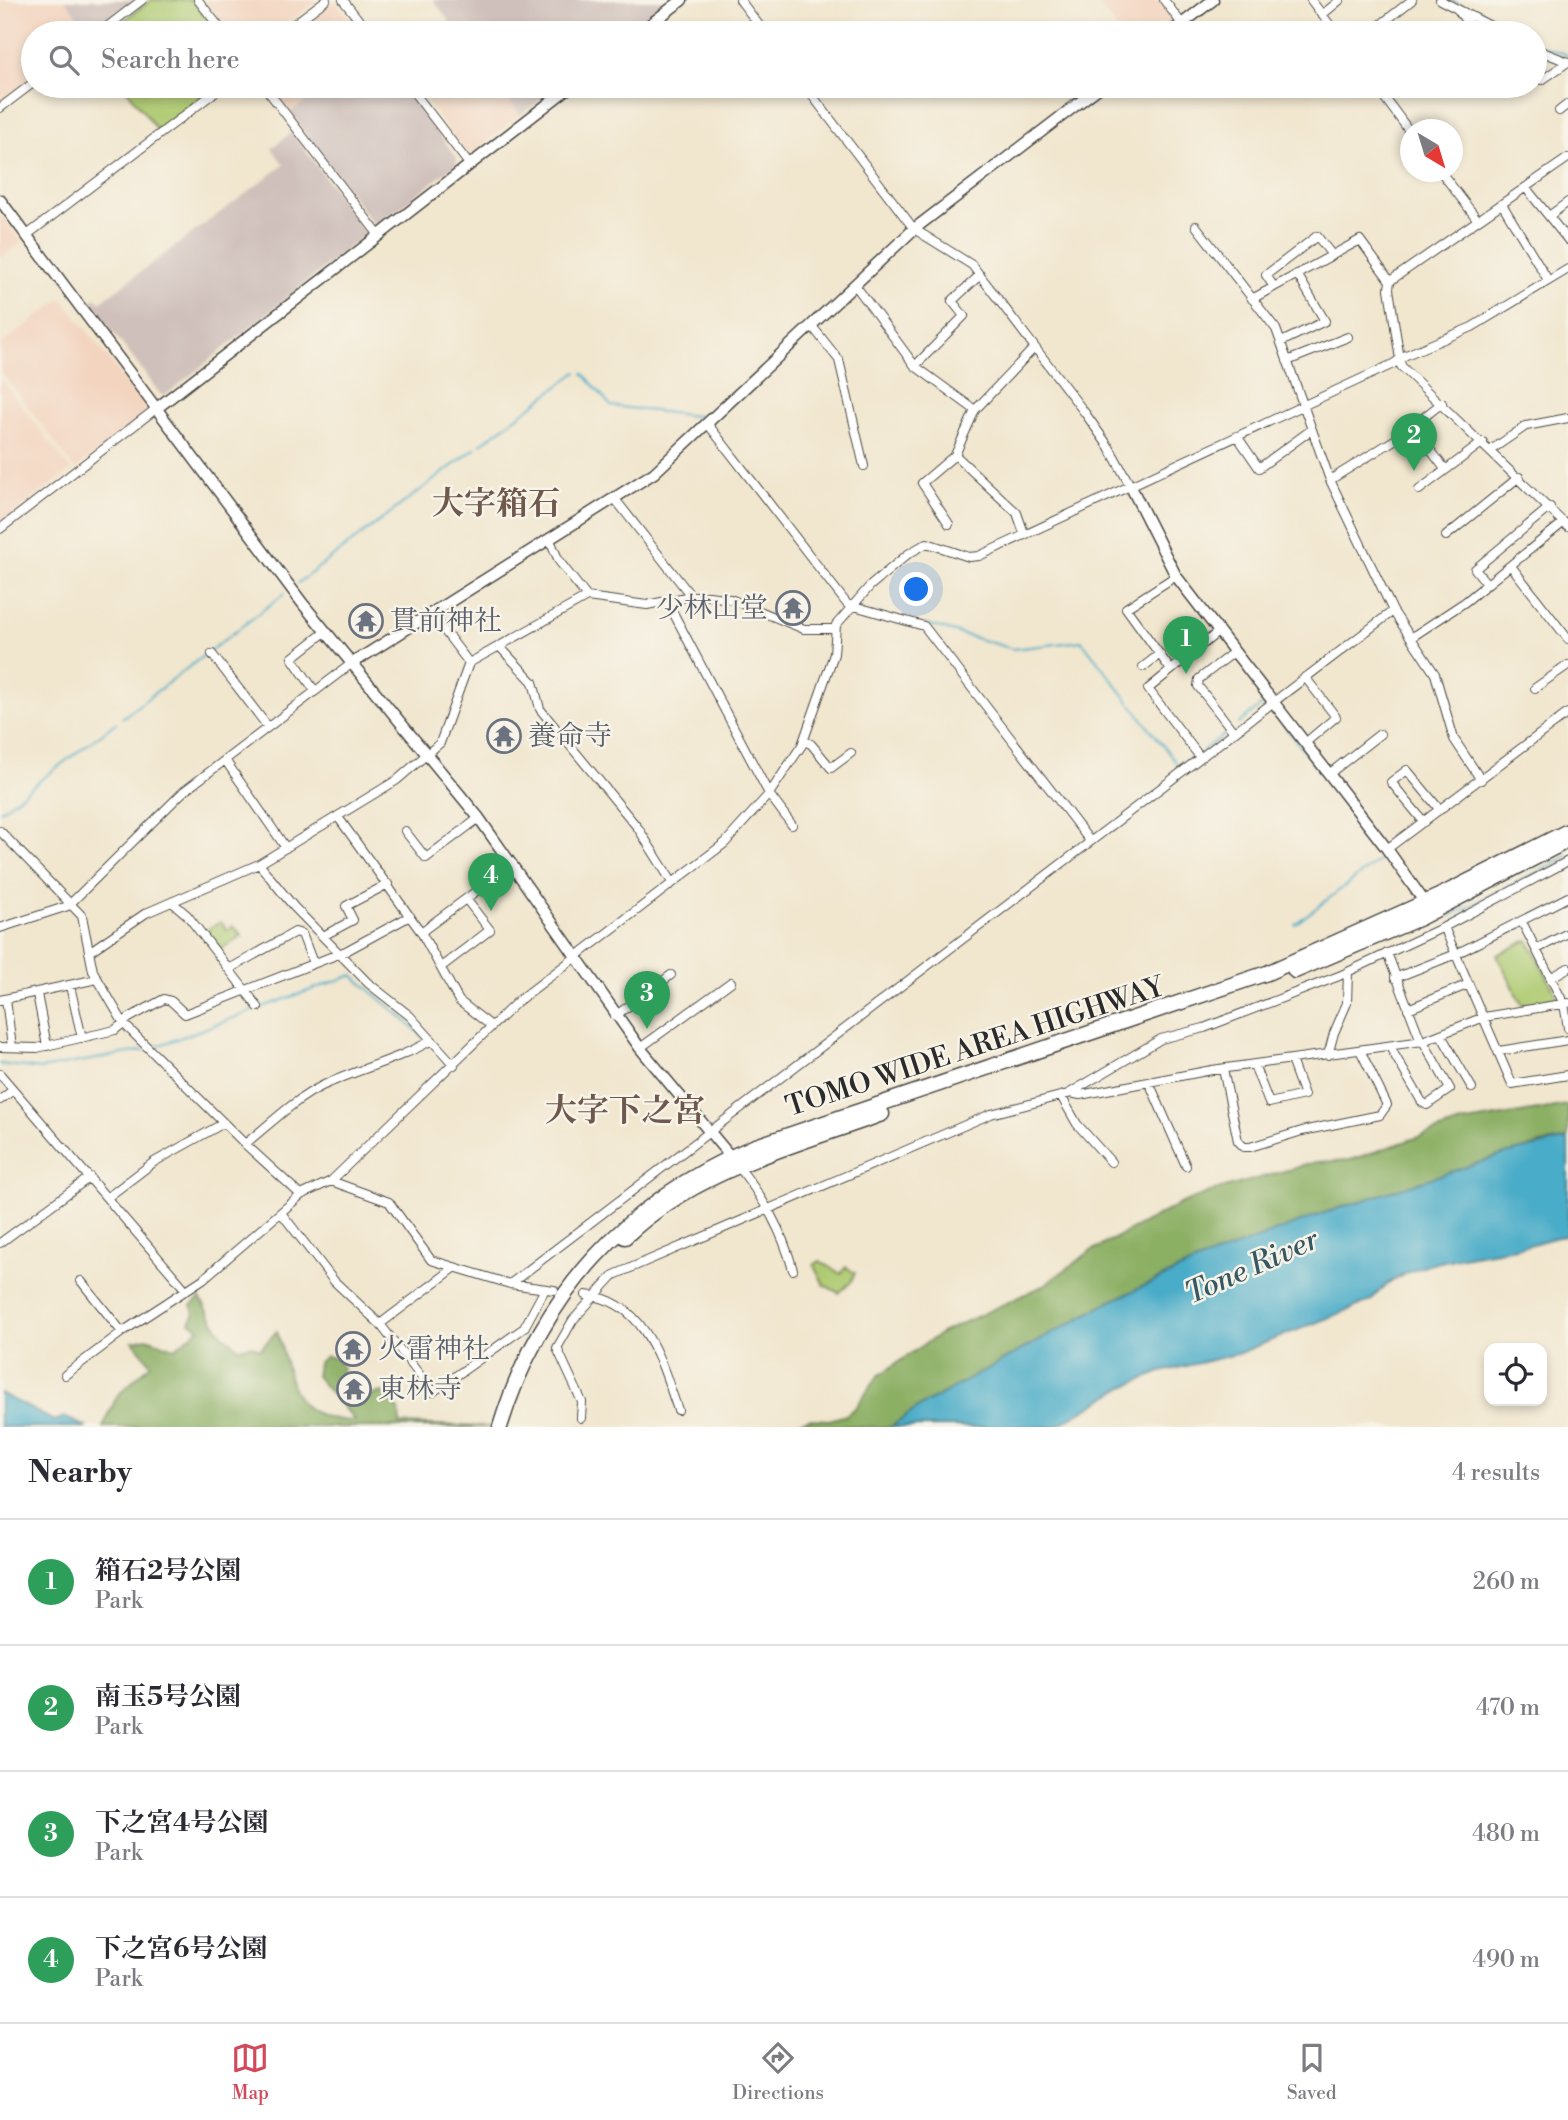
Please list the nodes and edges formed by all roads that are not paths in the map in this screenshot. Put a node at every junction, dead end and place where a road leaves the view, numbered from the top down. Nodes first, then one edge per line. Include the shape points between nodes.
1 (142, 0) edge
2 (198, 0) edge
3 (326, 0) edge
4 (344, 0) edge
5 (682, 0) edge
6 (740, 0) edge
7 (1164, 0) edge
8 (1213, 0) edge
9 (1311, 0) edge
10 (1340, 0) edge
11 (1412, 0) edge
12 (1440, 0) edge
13 (1456, 8) junction
14 (1322, 15) junction
15 (115, 21) edge
16 (215, 21) edge
17 (298, 21) edge
18 (360, 21) edge
19 (655, 21) edge
20 (756, 21) edge
21 (1180, 21) edge
22 (1186, 21) edge
23 (1327, 21) edge
24 (1385, 21) edge
25 (1466, 21) edge
26 (1481, 21) edge
27 (1547, 54) edge
28 (1568, 62) edge
29 (1547, 77) edge
30 (21, 92) edge
31 (207, 98) edge
32 (273, 98) edge
33 (418, 98) edge
34 (554, 98) edge
35 (814, 98) edge
36 (1085, 98) edge
37 (1385, 98) edge
38 (1568, 104) edge
39 (0, 108) edge
40 (1559, 111) dead end
41 (1400, 119) edge
42 (1568, 158) edge
43 (469, 164) junction
44 (1448, 182) edge
45 (1526, 188) junction
46 (0, 200) edge
47 (1568, 202) edge
48 (1502, 204) junction
49 (1549, 216) junction
50 (1476, 219) junction
51 (1196, 226) dead end
52 (914, 229) junction
53 (378, 234) junction
54 (27, 235) junction
55 (1568, 240) edge
56 (1332, 255) junction
57 (1568, 269) edge
58 (1297, 274) junction
59 (980, 275) junction
60 (1548, 280) junction
61 (1390, 281) junction
62 (855, 285) junction
63 (1274, 287) junction
64 (1252, 299) junction
65 (812, 326) junction
66 (1348, 337) dead end
67 (1281, 342) junction
68 (1034, 348) junction
69 (1399, 359) junction
70 (1287, 360) junction
71 (915, 366) junction
72 (1442, 403) junction
73 (1304, 407) junction
74 (157, 408) junction
75 (975, 410) junction
76 (1568, 418) edge
77 (707, 423) junction
78 (1412, 426) junction
79 (1311, 429) junction
80 (1237, 436) junction
81 (1482, 442) junction
82 (1491, 450) junction
83 (956, 455) junction
84 (864, 466) dead end
85 (1445, 469) junction
86 (1519, 477) junction
87 (1330, 480) junction
88 (1131, 487) junction
89 (1419, 490) dead end
90 (615, 499) junction
91 (1550, 507) junction
92 (1568, 510) edge
93 (1564, 522) edge
94 (949, 524) dead end
95 (0, 529) edge
96 (1024, 533) junction
97 (1446, 536) dead end
98 (550, 540) junction
99 (1511, 566) junction
100 (1176, 576) junction
101 (1487, 584) junction
102 (691, 596) junction
103 (587, 597) junction
104 (667, 601) junction
105 (853, 605) junction
106 (1393, 611) junction
107 (431, 613) junction
108 (835, 629) junction
109 (325, 632) junction
110 (1218, 632) junction
111 (1412, 637) junction
112 (1568, 639) edge
113 (499, 646) junction
114 (1234, 652) junction
115 (212, 654) dead end
116 (1160, 654) junction
117 (469, 663) junction
118 (351, 664) junction
119 (1568, 664) edge
120 (1143, 667) dead end
121 (1171, 670) junction
122 (1305, 677) junction
123 (1535, 688) dead end
124 (315, 691) junction
125 (1272, 702) junction
126 (1568, 714) edge
127 (268, 727) junction
128 (1233, 731) junction
129 (1380, 734) dead end
130 (804, 741) junction
131 (1305, 743) junction
132 (851, 753) dead end
133 (428, 754) junction
134 (1199, 757) junction
135 (225, 760) junction
136 (1329, 774) junction
137 (1481, 780) junction
138 (769, 794) junction
139 (1440, 810) junction
140 (338, 817) junction
141 (479, 818) junction
142 (1424, 822) junction
143 (792, 825) dead end
144 (0, 831) edge
145 (405, 831) dead end
146 (1568, 831) edge
147 (1568, 840) edge
148 (1090, 841) junction
149 (286, 848) junction
150 (1387, 849) junction
151 (1568, 861) edge
152 (259, 863) junction
153 (513, 864) junction
154 (672, 882) junction
155 (388, 884) junction
156 (1568, 897) edge
157 (466, 898) junction
158 (172, 902) junction
159 (71, 903) junction
160 (1428, 907) junction
161 (410, 916) junction
162 (1522, 922) junction
163 (1444, 927) junction
164 (0, 928) edge
165 (421, 932) junction
166 (1568, 933) edge
167 (323, 936) junction
168 (1537, 949) junction
169 (89, 951) junction
170 (339, 953) junction
171 (1387, 953) junction
172 (1456, 954) junction
173 (576, 958) junction
174 (313, 963) junction
175 (441, 967) junction
176 (1568, 968) edge
177 (229, 969) junction
178 (1348, 972) junction
179 (671, 975) dead end
180 (1552, 976) junction
181 (1395, 978) junction
182 (97, 979) junction
183 (730, 982) dead end
184 (1469, 985) junction
185 (71, 986) junction
186 (246, 990) junction
187 (37, 994) junction
188 (3, 1000) edge
189 (1566, 1004) edge
190 (258, 1007) dead end
191 (1408, 1009) junction
192 (615, 1016) junction
193 (1484, 1017) junction
194 (124, 1024) junction
195 (489, 1026) junction
196 (1568, 1028) edge
197 (1441, 1035) junction
198 (82, 1038) junction
199 (432, 1040) junction
200 (1568, 1040) edge
201 (1422, 1041) junction
202 (0, 1046) edge
203 (47, 1046) junction
204 (12, 1047) junction
205 (1390, 1047) junction
206 (640, 1048) junction
207 (1360, 1050) junction
208 (1499, 1051) junction
209 (1328, 1055) junction
210 (1291, 1060) junction
211 (454, 1065) junction
212 (1254, 1065) junction
213 (1223, 1069) junction
214 (0, 1074) edge
215 (1568, 1074) edge
216 (1149, 1082) junction
217 (1472, 1088) dead end
218 (13, 1090) junction
219 (1065, 1095) junction
220 (0, 1100) edge
221 (224, 1123) junction
222 (708, 1131) junction
223 (245, 1144) junction
224 (734, 1161) junction
225 (1111, 1162) dead end
226 (1186, 1166) dead end
227 (90, 1177) junction
228 (331, 1181) junction
229 (301, 1195) junction
230 (108, 1197) junction
231 (770, 1208) junction
232 (282, 1214) junction
233 (0, 1243) edge
234 (453, 1269) junction
235 (793, 1270) dead end
236 (81, 1281) dead end
237 (510, 1283) junction
238 (185, 1289) junction
239 (590, 1295) junction
240 (380, 1324) junction
241 (122, 1332) junction
242 (65, 1375) dead end
243 (678, 1410) dead end
244 (581, 1418) dead end
245 (505, 1423) edge

1 - 15 street
2 - 16 street
3 - 17 street
4 - 18 street
5 - 19 street
6 - 20 street
7 - 21 street
8 - 22 street
9 - 14 street
10 - 14 street
11 - 24 street
12 - 13 street
13 - 25 street
13 - 26 street
14 - 23 street
27 - 28 street
28 - 29 street
30 - 39 street
31 - 54 street
32 - 53 street
33 - 43 street
34 - 43 street
35 - 52 street
36 - 52 street
37 - 41 street
38 - 40 street
42 - 45 street
43 - 53 street
44 - 50 street
45 - 48 street
45 - 49 street
46 - 54 street
47 - 49 street
48 - 50 street
48 - 60 street
49 - 55 street
50 - 61 street
51 - 64 street
52 - 59 street via 972,265
52 - 62 street
53 - 74 street
54 - 74 street
56 - 58 street
56 - 61 street via 1360,240
56 - 63 street via 1317,236 1266,275
57 - 60 street
58 - 63 street
58 - 67 street via 1325,321
59 - 68 street
59 - 71 street via 952,301 964,316
60 - 69 street via 1472,327
61 - 69 street
62 - 65 street
62 - 71 street
63 - 64 street
64 - 67 street
65 - 77 street
65 - 84 street via 839,360
66 - 70 street
67 - 70 street
68 - 75 street
68 - 88 street via 1109,447
69 - 72 street
69 - 73 street
70 - 73 street
71 - 75 street
72 - 78 street
72 - 81 street
73 - 79 street
73 - 80 street
74 - 95 street
74 - 109 street
75 - 83 street
76 - 82 street via 1526,426
77 - 90 street via 654,473
77 - 105 street via 847,604
78 - 85 street
78 - 87 street
79 - 80 street via 1259,468
79 - 87 street
80 - 88 street
81 - 82 street
81 - 85 street
82 - 86 street
83 - 94 street via 922,483
83 - 96 street via 1017,513
85 - 89 street
86 - 91 street
86 - 97 street
87 - 106 street
88 - 96 street
88 - 100 street
90 - 98 street
90 - 102 street
91 - 93 street
91 - 101 street via 1475,569
92 - 93 street
93 - 99 street
96 - 105 street via 974,557 927,543 908,554
98 - 103 street via 559,561
98 - 107 street
99 - 101 street
99 - 112 street
100 - 110 street
100 - 116 street via 1126,608
101 - 111 street
102 - 104 street
102 - 108 street via 730,599 804,629
103 - 104 street via 647,606
103 - 113 street
104 - 138 street
105 - 108 street
105 - 148 street via 924,626
106 - 111 street
106 - 122 street
107 - 117 street
107 - 118 street
108 - 130 street via 834,654
109 - 118 street
109 - 124 street via 292,658
110 - 114 street
110 - 121 street
111 - 137 street via 1438,681 1454,739
113 - 117 street
113 - 154 street via 533,682 540,709 638,828
114 - 125 street
114 - 128 street via 1199,679 1198,685
115 - 127 street
116 - 120 street
116 - 121 street
117 - 133 street via 440,743
118 - 124 street
118 - 133 street
119 - 123 street
121 - 134 street via 1148,689
122 - 125 street
122 - 131 street via 1336,717
124 - 127 street
125 - 128 street
125 - 131 street
126 - 137 street
127 - 135 street
128 - 134 street
129 - 136 street
130 - 132 street via 831,768
130 - 138 street
131 - 136 street
133 - 140 street via 397,780
133 - 141 street
134 - 148 street
135 - 149 street
135 - 159 street via 175,799
136 - 150 street
137 - 139 street
138 - 143 street
138 - 154 street via 725,843
139 - 142 street
139 - 142 street via 1407,769 1391,782
140 - 149 street
140 - 155 street
141 - 145 street via 426,858
141 - 153 street
142 - 150 street
144 - 159 street
146 - 160 highway, TOMO WIDE AREA HIGHWAY
147 - 160 highway, TOMO WIDE AREA HIGHWAY
148 - 222 street
149 - 152 street
150 - 160 street
151 - 163 street
152 - 158 street
152 - 167 street
153 - 157 street
153 - 173 street
154 - 173 street
155 - 161 street
155 - 167 street via 346,906 353,920
156 - 162 street
157 - 165 street
157 - 175 street via 490,930
158 - 169 street via 135,919
158 - 177 street
159 - 164 street
159 - 169 street via 82,916
160 - 224 highway, TOMO WIDE AREA HIGHWAY via 1219,991
161 - 165 street
161 - 170 street
162 - 168 street
162 - 172 street
163 - 171 street
163 - 172 street
165 - 175 street
166 - 168 street
167 - 170 street
168 - 180 street
169 - 182 street
170 - 174 street
170 - 199 street
171 - 178 street
171 - 181 street
172 - 181 street
172 - 184 street
173 - 192 street
173 - 195 street
174 - 177 street via 302,934 295,932
174 - 186 street
175 - 195 street via 459,1001
176 - 180 street
177 - 186 street
178 - 209 street via 1347,1003
178 - 219 street via 1204,1028 1161,1039
179 - 192 street
180 - 189 street
181 - 191 street
182 - 185 street
182 - 194 street
183 - 206 street
184 - 191 street
184 - 193 street
185 - 187 street
185 - 198 street
186 - 190 street
186 - 194 street via 184,1014 164,999
187 - 188 street
187 - 203 street
188 - 204 street
189 - 193 street
189 - 196 street
191 - 201 street
192 - 206 street
193 - 197 street
193 - 208 street
194 - 198 street
194 - 221 street
195 - 211 street
197 - 201 street
197 - 217 street
198 - 203 street
199 - 211 street
199 - 223 street via 321,1086
200 - 208 street
201 - 205 street
201 - 205 street via 1450,1089 1427,1105
202 - 204 street
203 - 204 street
205 - 207 street
206 - 222 street
207 - 209 street
207 - 213 street via 1387,1105 1380,1115 1250,1147 1238,1141
208 - 215 street via 1512,1084
209 - 210 street
210 - 212 street
210 - 212 street via 1304,1095 1269,1103
211 - 228 street
212 - 213 street
213 - 216 street
214 - 218 street
216 - 219 street
216 - 226 street
218 - 220 street
218 - 227 street
219 - 225 street via 1077,1124
219 - 231 street via 991,1114
221 - 223 street
221 - 230 street via 155,1162
222 - 224 street
222 - 237 street
223 - 229 street
224 - 231 street
224 - 245 highway, TOMO WIDE AREA HIGHWAY via 690,1177 638,1213 583,1270 542,1328 514,1385
227 - 230 street
227 - 233 street
228 - 229 street
228 - 234 street via 389,1202 431,1260
229 - 232 street
230 - 238 street
231 - 235 street
231 - 239 street via 620,1272
232 - 238 street
232 - 240 street via 338,1286
234 - 237 street
234 - 240 street
236 - 241 street
237 - 240 street via 550,1289 524,1328 433,1392
238 - 241 street
239 - 243 street via 622,1307 647,1330
239 - 244 street via 557,1348 582,1402
241 - 242 street

